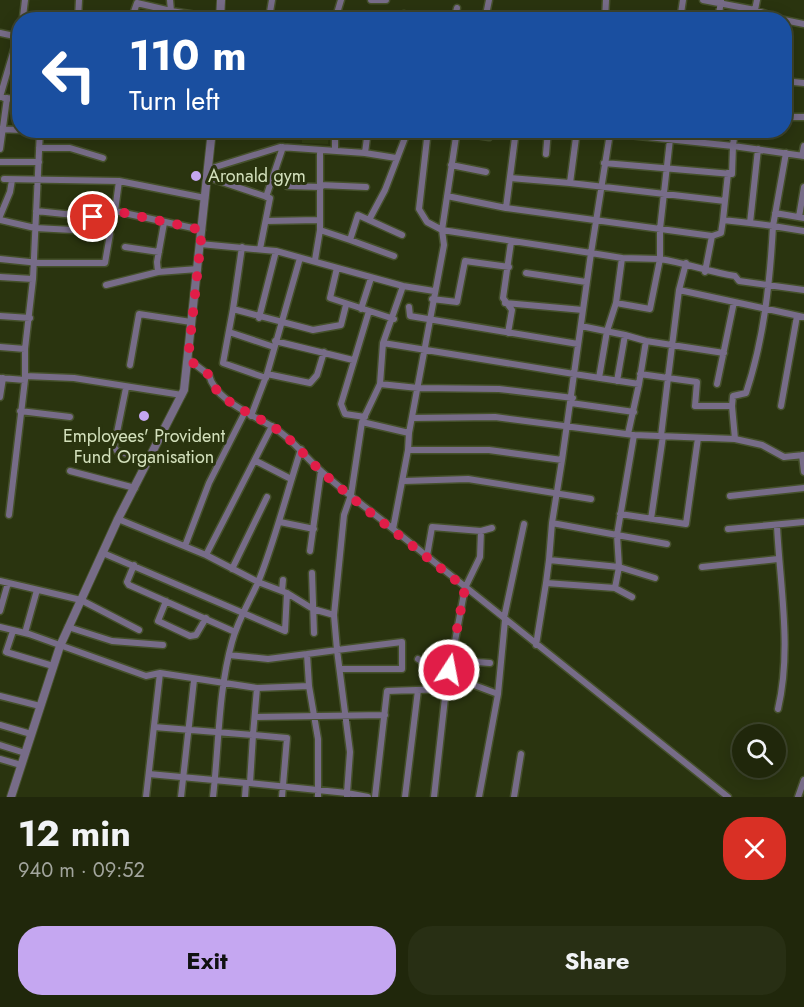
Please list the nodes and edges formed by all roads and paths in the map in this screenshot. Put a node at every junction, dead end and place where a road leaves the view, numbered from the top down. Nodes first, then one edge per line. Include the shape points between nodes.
1 (170, 0) edge
2 (272, 0) edge
3 (371, 0) edge
4 (386, 0) edge
5 (703, 0) edge
6 (757, 0) edge
7 (721, 2) edge
8 (457, 8) dead end
9 (171, 10) junction
10 (755, 10) junction
11 (134, 12) edge
12 (181, 12) edge
13 (270, 12) dead end
14 (456, 12) edge
15 (761, 12) edge
16 (12, 66) edge
17 (2, 98) edge
18 (1, 129) edge
19 (40, 138) edge
20 (211, 138) edge
21 (335, 138) edge
22 (367, 138) edge
23 (405, 138) edge
24 (427, 138) edge
25 (456, 138) edge
26 (515, 138) edge
27 (547, 138) edge
28 (576, 138) edge
29 (609, 138) edge
30 (662, 138) edge
31 (734, 138) edge
32 (671, 139) junction
33 (733, 146) junction
34 (283, 147) junction
35 (804, 147) edge
36 (39, 148) junction
37 (758, 149) junction
38 (0, 150) edge
39 (320, 150) junction
40 (335, 151) junction
41 (365, 153) junction
42 (786, 153) junction
43 (546, 154) dead end
44 (803, 156) edge
45 (103, 158) dead end
46 (396, 158) junction
47 (0, 162) edge
48 (39, 162) junction
49 (604, 163) junction
50 (451, 165) junction
51 (666, 170) junction
52 (486, 172) dead end
53 (208, 173) junction
54 (728, 173) junction
55 (510, 178) junction
56 (4, 179) dead end
57 (12, 180) junction
58 (37, 180) junction
59 (119, 181) junction
60 (570, 183) junction
61 (287, 186) dead end
62 (321, 186) junction
63 (366, 187) dead end
64 (804, 187) edge
65 (600, 188) junction
66 (447, 196) junction
67 (663, 196) junction
68 (266, 197) junction
69 (205, 198) junction
70 (724, 201) junction
71 (506, 208) junction
72 (36, 211) junction
73 (115, 211) junction
74 (776, 213) junction
75 (93, 217) junction
76 (0, 218) edge
77 (801, 218) edge
78 (266, 219) junction
79 (319, 220) junction
80 (369, 220) junction
81 (723, 220) junction
82 (598, 221) junction
83 (164, 223) junction
84 (750, 223) junction
85 (773, 226) junction
86 (35, 228) junction
87 (660, 229) junction
88 (202, 230) junction
89 (320, 230) junction
90 (442, 230) junction
91 (92, 231) junction
92 (804, 231) edge
93 (402, 235) dead end
94 (712, 236) junction
95 (350, 240) junction
96 (512, 242) junction
97 (200, 244) junction
98 (125, 247) dead end
99 (242, 247) junction
100 (260, 249) junction
101 (276, 251) junction
102 (159, 252) junction
103 (591, 253) junction
104 (394, 256) dead end
105 (300, 258) junction
106 (622, 258) junction
107 (0, 259) edge
108 (660, 259) junction
109 (315, 260) junction
110 (33, 262) junction
111 (686, 263) junction
112 (508, 267) junction
113 (337, 268) junction
114 (198, 269) junction
115 (158, 272) junction
116 (705, 272) junction
117 (526, 273) dead end
118 (0, 277) edge
119 (371, 278) junction
120 (33, 279) junction
121 (585, 282) junction
122 (106, 285) dead end
123 (403, 286) junction
124 (770, 286) junction
125 (679, 290) junction
126 (804, 290) edge
127 (434, 291) junction
128 (432, 299) junction
129 (734, 302) junction
130 (505, 303) junction
131 (616, 303) junction
132 (346, 304) junction
133 (409, 307) dead end
134 (764, 308) junction
135 (233, 309) junction
136 (361, 309) junction
137 (583, 310) junction
138 (369, 311) junction
139 (0, 316) edge
140 (801, 316) edge
141 (30, 318) junction
142 (259, 318) junction
143 (394, 319) junction
144 (428, 320) junction
145 (191, 322) junction
146 (280, 323) junction
147 (581, 326) junction
148 (607, 331) junction
149 (230, 332) junction
150 (508, 333) junction
151 (625, 335) junction
152 (646, 341) junction
153 (383, 343) junction
154 (275, 344) junction
155 (578, 344) junction
156 (671, 344) junction
157 (0, 347) edge
158 (25, 350) junction
159 (424, 351) junction
160 (324, 352) junction
161 (724, 353) junction
162 (188, 359) junction
163 (353, 360) junction
164 (130, 365) dead end
165 (574, 374) junction
166 (640, 374) junction
167 (266, 376) junction
168 (1, 378) edge
169 (25, 378) junction
170 (599, 378) junction
171 (668, 378) junction
172 (617, 381) junction
173 (380, 384) junction
174 (639, 384) junction
175 (717, 384) dead end
176 (126, 388) junction
177 (418, 388) junction
178 (182, 395) junction
179 (0, 397) edge
180 (572, 400) junction
181 (732, 406) junction
182 (781, 406) dead end
183 (20, 411) junction
184 (634, 412) junction
185 (248, 414) junction
186 (70, 417) dead end
187 (412, 418) junction
188 (364, 420) junction
189 (272, 426) junction
190 (566, 428) junction
191 (408, 433) junction
192 (631, 434) junction
193 (662, 436) junction
194 (698, 438) junction
195 (735, 439) junction
196 (301, 449) junction
197 (408, 450) junction
198 (803, 455) edge
199 (562, 460) junction
200 (150, 461) junction
201 (256, 461) junction
202 (70, 471) dead end
203 (321, 471) junction
204 (804, 472) edge
205 (291, 478) junction
206 (404, 481) junction
207 (135, 488) junction
208 (804, 488) edge
209 (557, 492) junction
210 (351, 495) junction
211 (730, 496) dead end
212 (267, 497) dead end
213 (591, 499) dead end
214 (620, 514) junction
215 (9, 515) dead end
216 (118, 519) junction
217 (651, 519) junction
218 (280, 522) junction
219 (804, 522) edge
220 (552, 523) junction
221 (524, 524) dead end
222 (777, 526) junction
223 (492, 528) dead end
224 (314, 529) junction
225 (393, 529) junction
226 (728, 529) dead end
227 (481, 531) junction
228 (617, 535) junction
229 (668, 544) dead end
230 (185, 546) junction
231 (310, 551) dead end
232 (103, 553) junction
233 (206, 555) junction
234 (427, 556) junction
235 (778, 559) junction
236 (549, 560) junction
237 (134, 565) junction
238 (619, 567) junction
239 (702, 567) dead end
240 (232, 569) junction
241 (312, 573) dead end
242 (655, 578) dead end
243 (283, 580) dead end
244 (0, 581) edge
245 (258, 582) junction
246 (8, 583) junction
247 (546, 583) junction
248 (465, 588) junction
249 (615, 588) junction
250 (38, 590) junction
251 (284, 592) junction
252 (632, 597) dead end
253 (81, 600) junction
254 (166, 601) junction
255 (313, 609) junction
256 (0, 611) edge
257 (241, 612) junction
258 (334, 615) junction
259 (206, 618) junction
260 (505, 619) junction
261 (0, 627) edge
262 (68, 627) junction
263 (139, 630) dead end
264 (13, 631) junction
265 (235, 632) junction
266 (26, 633) junction
267 (314, 633) dead end
268 (163, 645) dead end
269 (536, 645) junction
270 (60, 646) junction
271 (337, 650) junction
272 (307, 654) junction
273 (229, 656) junction
274 (418, 659) dead end
275 (450, 660) junction
276 (490, 663) dead end
277 (52, 666) junction
278 (341, 669) junction
279 (448, 673) junction
280 (160, 674) junction
281 (194, 680) junction
282 (225, 685) junction
283 (309, 686) junction
284 (257, 688) junction
285 (446, 689) junction
286 (418, 690) junction
287 (498, 694) junction
288 (0, 696) edge
289 (40, 706) junction
290 (778, 709) dead end
291 (346, 715) junction
292 (385, 715) junction
293 (255, 717) junction
294 (314, 718) junction
295 (0, 725) edge
296 (154, 727) junction
297 (187, 731) junction
298 (218, 733) junction
299 (31, 734) junction
300 (253, 735) junction
301 (0, 745) edge
302 (25, 753) junction
303 (521, 754) dead end
304 (0, 759) edge
305 (21, 765) junction
306 (149, 774) junction
307 (183, 777) junction
308 (804, 780) edge
309 (215, 782) junction
310 (248, 783) junction
311 (284, 788) junction
312 (318, 794) edge
313 (347, 795) edge
314 (11, 797) edge
315 (146, 797) edge
316 (181, 797) edge
317 (213, 797) edge
318 (245, 797) edge
319 (282, 797) edge
320 (368, 797) edge
321 (375, 797) edge
322 (405, 797) edge
323 (434, 797) edge
324 (479, 797) edge
325 (514, 797) edge
326 (728, 797) edge
327 (798, 797) edge

1 - 9 street
2 - 13 street
3 - 4 street
5 - 7 street
6 - 10 street
7 - 10 street
8 - 14 street
9 - 11 street via 137,3
9 - 12 street
10 - 15 street
16 - 17 street
17 - 18 street
18 - 38 street
19 - 36 street
20 - 53 street
21 - 40 street
22 - 41 street
23 - 46 street
24 - 90 street via 419,209 428,222
25 - 50 street
26 - 55 street
27 - 43 street
28 - 60 street
29 - 49 street
30 - 32 street
31 - 33 street
32 - 33 street
32 - 51 street
33 - 37 street
33 - 54 street via 732,172
34 - 39 street
34 - 53 street
34 - 68 street
35 - 44 street
36 - 45 street via 70,148
36 - 48 street
37 - 42 street
37 - 84 street
39 - 40 street
39 - 62 street
40 - 41 street
41 - 46 street
42 - 44 street
42 - 74 street
46 - 80 street
47 - 48 street
48 - 58 street
49 - 51 street
49 - 65 street
50 - 52 street
50 - 66 street
51 - 54 street
51 - 67 street
53 - 68 street
53 - 69 street
54 - 70 street
55 - 60 street
55 - 71 street
56 - 57 street
57 - 58 street
57 - 76 street
58 - 59 street
58 - 72 street
59 - 69 street
59 - 73 street
60 - 65 street
61 - 62 street
62 - 63 street
62 - 79 street
64 - 77 street
65 - 67 street
65 - 82 street
66 - 71 street
66 - 90 street
67 - 70 street
67 - 87 street
68 - 78 street via 270,198
69 - 88 street
70 - 81 street
71 - 82 street
72 - 75 street
72 - 86 street
73 - 75 street via 95,211
73 - 83 street
74 - 77 street
74 - 85 street
75 - 91 street
76 - 86 street
78 - 79 street
78 - 100 street
79 - 89 street
80 - 93 street
80 - 95 street via 356,216
81 - 84 street
81 - 94 street via 721,233
82 - 87 street
82 - 103 street
83 - 88 street
83 - 102 street
84 - 85 street
85 - 92 street
85 - 124 street
86 - 91 street
86 - 110 street
87 - 94 street
87 - 108 street
88 - 97 street
89 - 95 street
89 - 109 street
90 - 96 street
90 - 127 street via 444,245
91 - 110 street via 110,234 105,263
94 - 116 street
95 - 104 street
96 - 103 street
96 - 112 street
97 - 99 street
97 - 114 street
98 - 102 street
99 - 100 street
99 - 135 street
100 - 101 street
101 - 105 street
101 - 142 street
102 - 115 street
103 - 106 street
103 - 121 street
105 - 109 street
105 - 146 street
106 - 108 street
106 - 131 street
107 - 110 street
108 - 111 street
108 - 131 street via 650,309
109 - 113 street
110 - 120 street
111 - 116 street
111 - 125 street
112 - 128 street via 465,261 457,302
112 - 130 street
113 - 119 street
113 - 132 street via 330,298
114 - 115 street
114 - 145 street
115 - 122 street
116 - 124 street
117 - 121 street
118 - 120 street
119 - 123 street
119 - 136 street
120 - 141 street
121 - 137 street
123 - 127 street
123 - 143 street
124 - 126 street
124 - 134 street
125 - 129 street
125 - 156 street
127 - 128 street
128 - 144 street
129 - 134 street
129 - 161 street
130 - 137 street
130 - 150 street via 512,312
131 - 148 street
132 - 136 street
132 - 146 street via 340,325 313,330
133 - 144 street via 410,316
134 - 140 street
134 - 181 street via 756,363 746,393 733,396
135 - 142 street
135 - 149 street
136 - 138 street
137 - 147 street
138 - 143 street
138 - 163 street
139 - 141 street
140 - 182 street
141 - 158 street
142 - 146 street
143 - 153 street
144 - 150 street
144 - 159 street
145 - 162 street
145 - 164 street via 139,314
146 - 154 street
147 - 148 street
147 - 155 street
148 - 151 street
148 - 170 street
149 - 154 street
149 - 167 street via 223,363
150 - 155 street
151 - 152 street
151 - 172 street
152 - 156 street
152 - 166 street
153 - 159 street
153 - 173 street
154 - 160 street
154 - 167 street
155 - 165 street
156 - 161 street
156 - 171 street
157 - 158 street
158 - 169 street
159 - 165 street
159 - 177 street
160 - 163 street
160 - 167 street via 310,383
161 - 175 street
162 - 178 street
162 - 185 street
163 - 188 street via 341,410
165 - 170 street
165 - 180 street
166 - 171 street
166 - 174 street
167 - 185 street
168 - 169 street
168 - 179 street
169 - 176 street via 74,378
169 - 183 street
170 - 172 street
171 - 181 street via 697,381 695,406
171 - 193 street
172 - 174 street
173 - 177 street
173 - 188 street
174 - 184 street
176 - 178 street
176 - 200 street via 114,447
177 - 180 street via 499,389
177 - 187 street
178 - 200 street
180 - 184 street
180 - 190 street
181 - 195 street
183 - 186 street
183 - 215 street
184 - 192 street
185 - 189 street
185 - 230 street via 209,483
187 - 190 street via 495,417
187 - 191 street
188 - 191 street
188 - 210 street
189 - 196 street
189 - 201 street
190 - 192 street
190 - 199 street
191 - 197 street
192 - 193 street
192 - 214 street
193 - 194 street
193 - 217 street
194 - 195 street
194 - 217 street via 686,524
195 - 198 street via 762,445 784,457
196 - 203 street
196 - 205 street
197 - 199 street via 489,450
197 - 206 street
198 - 204 street
199 - 209 street
200 - 207 street
201 - 205 street
201 - 233 street
202 - 207 street
203 - 210 street
203 - 224 street
205 - 218 street
206 - 209 street via 468,479
206 - 225 street
207 - 216 street
208 - 211 street
209 - 213 street
209 - 220 street
210 - 225 street
210 - 258 street via 340,537
212 - 240 street
214 - 217 street
214 - 228 street
216 - 230 street
216 - 232 street
218 - 224 street
218 - 245 street
219 - 222 street
220 - 228 street
220 - 236 street
221 - 260 street
222 - 226 street
222 - 235 street
223 - 227 street
224 - 231 street
225 - 234 street
227 - 234 street via 432,527
227 - 248 street via 480,557
228 - 229 street
228 - 238 street
230 - 233 street
232 - 237 street
232 - 253 street
233 - 240 street
234 - 248 street
235 - 239 street
235 - 290 street via 786,658
236 - 238 street
236 - 247 street
237 - 254 street via 128,584
237 - 257 street
238 - 242 street
238 - 249 street
240 - 245 street
241 - 255 street
243 - 251 street
244 - 246 street
245 - 251 street
245 - 257 street
246 - 250 street
246 - 256 street
247 - 249 street
247 - 269 street
248 - 260 street
248 - 275 street
249 - 252 street
250 - 253 street
250 - 266 street
251 - 255 street
251 - 257 street via 285,631
253 - 262 street
253 - 263 street
254 - 259 street
254 - 259 street via 159,621 190,636 196,635
255 - 258 street
255 - 267 street
257 - 265 street
258 - 271 street
259 - 265 street
260 - 269 street
260 - 287 street
261 - 264 street
262 - 268 street via 112,641
262 - 270 street
264 - 266 street
264 - 277 street via 6,652
265 - 273 street
266 - 270 street
269 - 326 street
270 - 277 street
270 - 280 street via 146,676
271 - 272 street
271 - 278 street
271 - 278 street via 402,643 401,670
272 - 273 street via 268,659
272 - 283 street
273 - 282 street
274 - 279 street
275 - 276 street
275 - 279 street
277 - 289 street
278 - 291 street
279 - 285 street
279 - 287 street
280 - 281 street
280 - 296 street
281 - 282 street
281 - 297 street
282 - 284 street
282 - 298 street
283 - 284 street
283 - 294 street
284 - 293 street
285 - 286 street
285 - 323 street
286 - 292 street via 387,691
286 - 322 street
287 - 324 street
288 - 289 street
289 - 299 street
291 - 292 street
291 - 294 street
291 - 313 street via 350,752
292 - 321 street
293 - 294 street
293 - 300 street
294 - 312 street
295 - 299 street
296 - 297 street
296 - 306 street
297 - 298 street
297 - 307 street
298 - 300 street
298 - 309 street
299 - 302 street
300 - 310 street
300 - 311 street via 287,738
301 - 302 street
302 - 305 street
303 - 325 street
304 - 305 street
305 - 314 street
306 - 307 street
306 - 315 street
307 - 309 street
307 - 316 street
308 - 327 street
309 - 310 street
309 - 317 street
310 - 311 street
310 - 318 street
311 - 312 street
311 - 319 street
312 - 313 street
313 - 320 street

